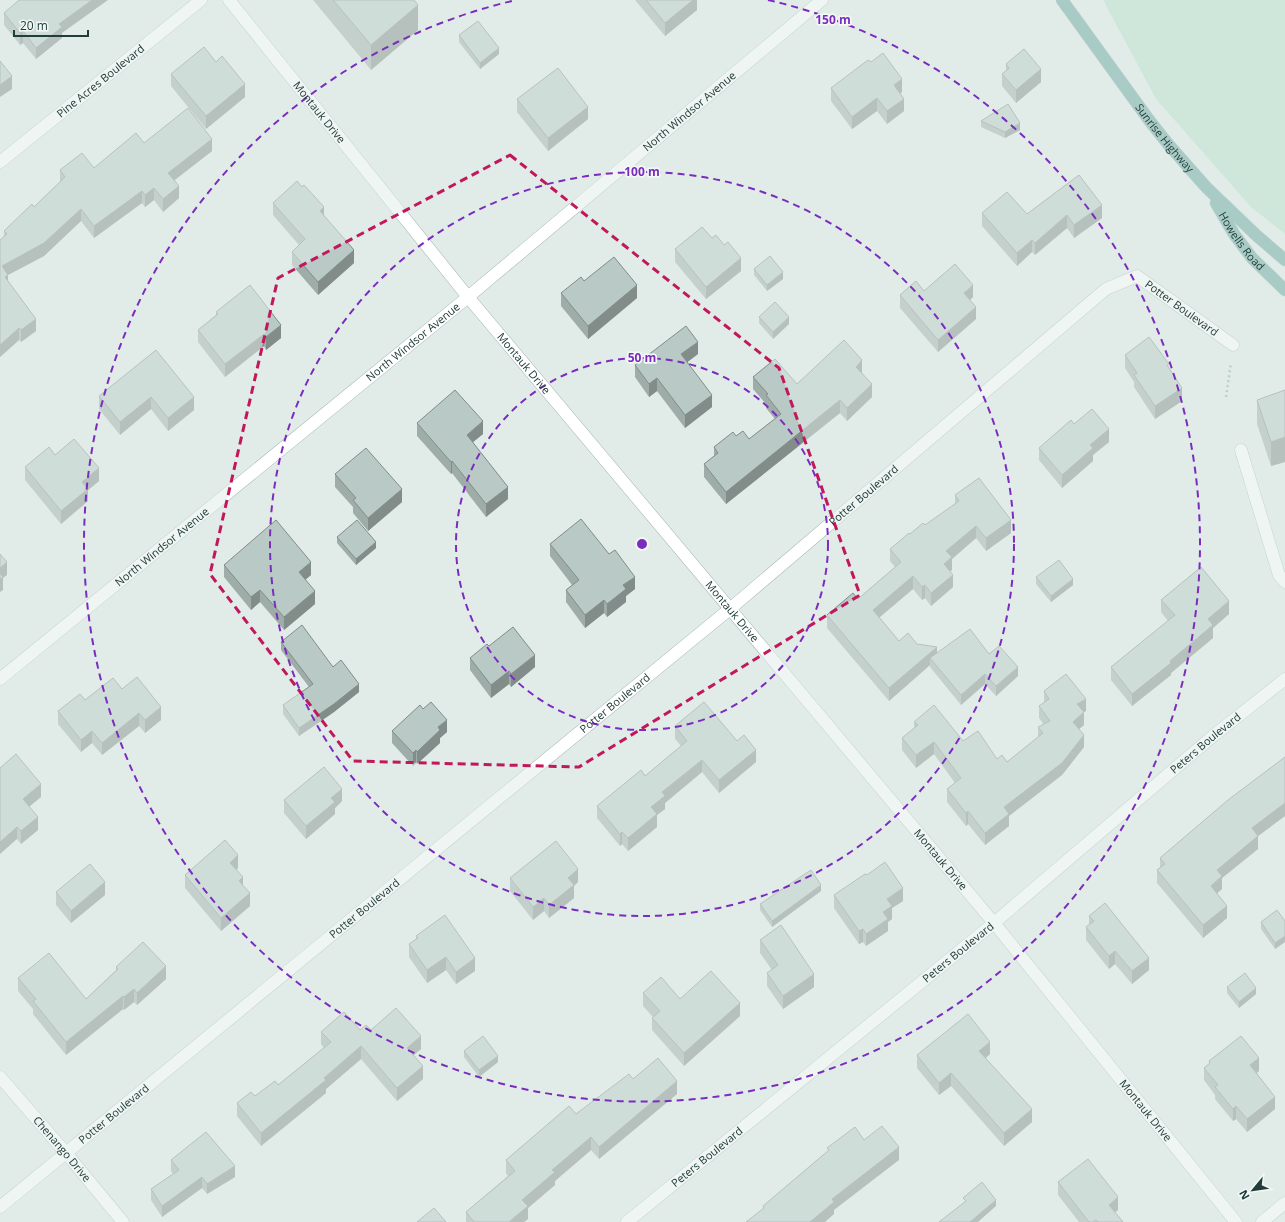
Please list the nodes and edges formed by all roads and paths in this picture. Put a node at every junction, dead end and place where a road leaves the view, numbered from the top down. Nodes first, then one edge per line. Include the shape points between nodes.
1 (201, 0) edge
2 (229, 0) edge
3 (822, 0) edge
4 (1062, 0) edge
5 (1073, 0) edge
6 (1092, 41) junction
7 (0, 162) edge
8 (1206, 187) junction
9 (1285, 260) edge
10 (1285, 290) edge
11 (468, 297) junction
12 (1233, 345) joint
13 (1226, 398) dead end
14 (1241, 450) dead end
15 (1285, 582) edge
16 (731, 608) junction
17 (0, 679) edge
18 (1285, 679) edge
19 (994, 923) junction
20 (0, 1076) edge
21 (66, 1152) junction
22 (1285, 1203) edge
23 (0, 1207) edge
24 (123, 1222) edge
25 (627, 1222) edge
26 (1236, 1222) edge
27 (1262, 1222) edge

1 - 7 street, Pine Acres Boulevard
2 - 11 street, Montauk Drive
3 - 11 street, North Windsor Avenue
4 - 6 main road, Sunrise Highway
5 - 6 main road
6 - 8 main road, Sunrise Highway via 1149,120
8 - 9 main road, Sunrise Highway
8 - 10 main road, Howells Road via 1242,246
11 - 16 street, Montauk Drive
11 - 17 street, North Windsor Avenue
12 - 13 path
12 - 16 street, Potter Boulevard via 1137,276 1106,289
14 - 15 street via 1279,575
16 - 19 street, Montauk Drive
16 - 21 street, Potter Boulevard
18 - 19 street, Peters Boulevard via 1213,736
19 - 25 street, Peters Boulevard
19 - 26 street, Montauk Drive
20 - 21 street, Chenango Drive
21 - 23 street, Potter Boulevard
21 - 24 street, Chenango Drive
22 - 27 street

